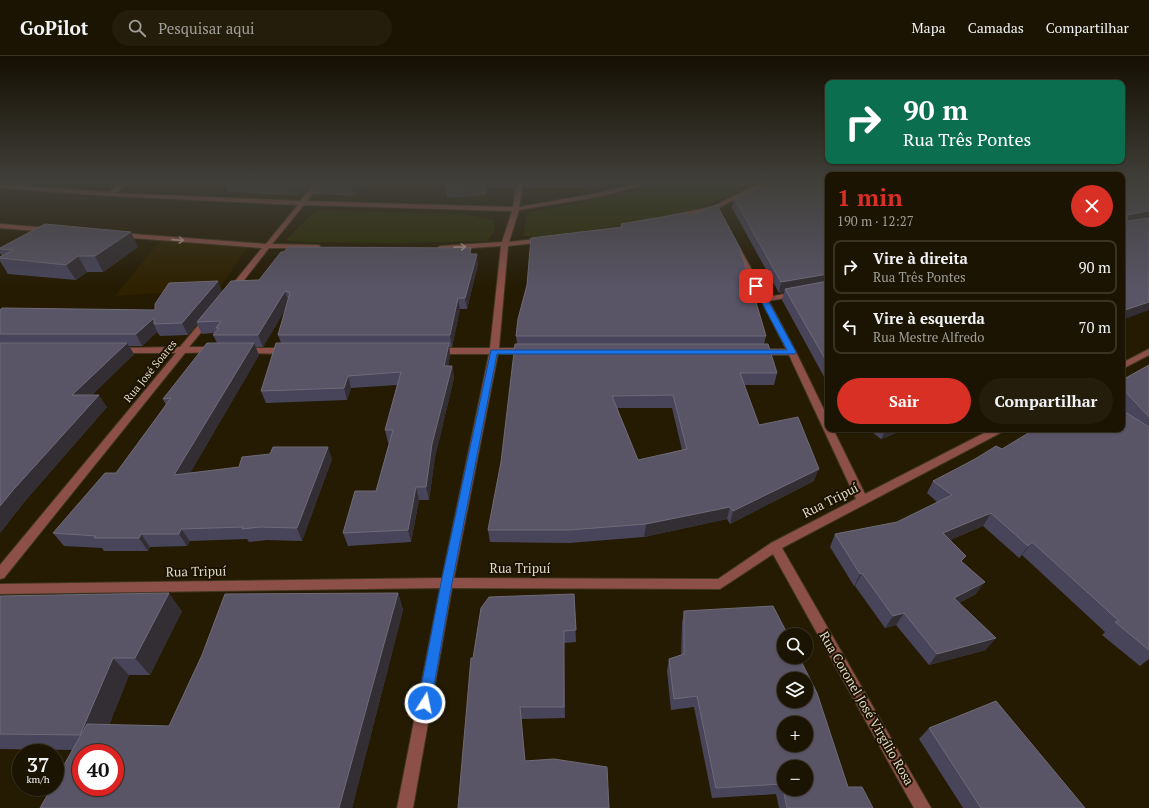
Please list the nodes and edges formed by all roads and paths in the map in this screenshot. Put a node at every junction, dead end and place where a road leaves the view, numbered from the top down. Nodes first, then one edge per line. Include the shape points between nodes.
1 (291, 217) edge
2 (514, 217) edge
3 (668, 217) edge
4 (662, 218) edge
5 (0, 226) edge
6 (58, 230) edge
7 (112, 235) edge
8 (553, 239) edge
9 (734, 243) edge
10 (506, 244) junction
11 (267, 246) junction
12 (322, 247) edge
13 (432, 248) edge
14 (806, 292) edge
15 (227, 295) edge
16 (763, 300) junction
17 (212, 314) edge
18 (111, 350) edge
19 (182, 350) junction
20 (222, 350) edge
21 (238, 350) edge
22 (294, 351) edge
23 (430, 351) edge
24 (494, 351) junction
25 (541, 351) edge
26 (753, 352) edge
27 (792, 352) junction
28 (1149, 352) edge
29 (1125, 364) edge
30 (825, 422) edge
31 (830, 432) edge
32 (994, 432) edge
33 (862, 500) junction
34 (775, 546) junction
35 (0, 574) edge
36 (447, 583) junction
37 (0, 588) edge
38 (406, 808) edge
39 (923, 808) edge

1 - 11 street
2 - 10 street
3 - 4 street
5 - 6 street
7 -> 11 street
8 - 10 street
9 - 16 street
13 -> 10 street
10 - 24 street
11 - 12 street
11 - 15 street
14 - 16 street
16 - 27 street
17 - 19 street, Rua José Soares
18 - 19 street
19 - 20 street
19 - 35 street, Rua José Soares
21 - 22 street
23 - 24 street
24 - 25 street
24 - 36 street
26 - 27 street
27 - 30 street
28 - 29 street
31 - 33 street
32 - 33 street, Rua Tripuí
33 - 34 street, Rua Tripuí
34 - 36 street, Rua Tripuí via 720,584
34 - 39 street, Rua Coronel José Virgílio Rosa
36 - 37 street, Rua Tripuí
36 - 38 street

